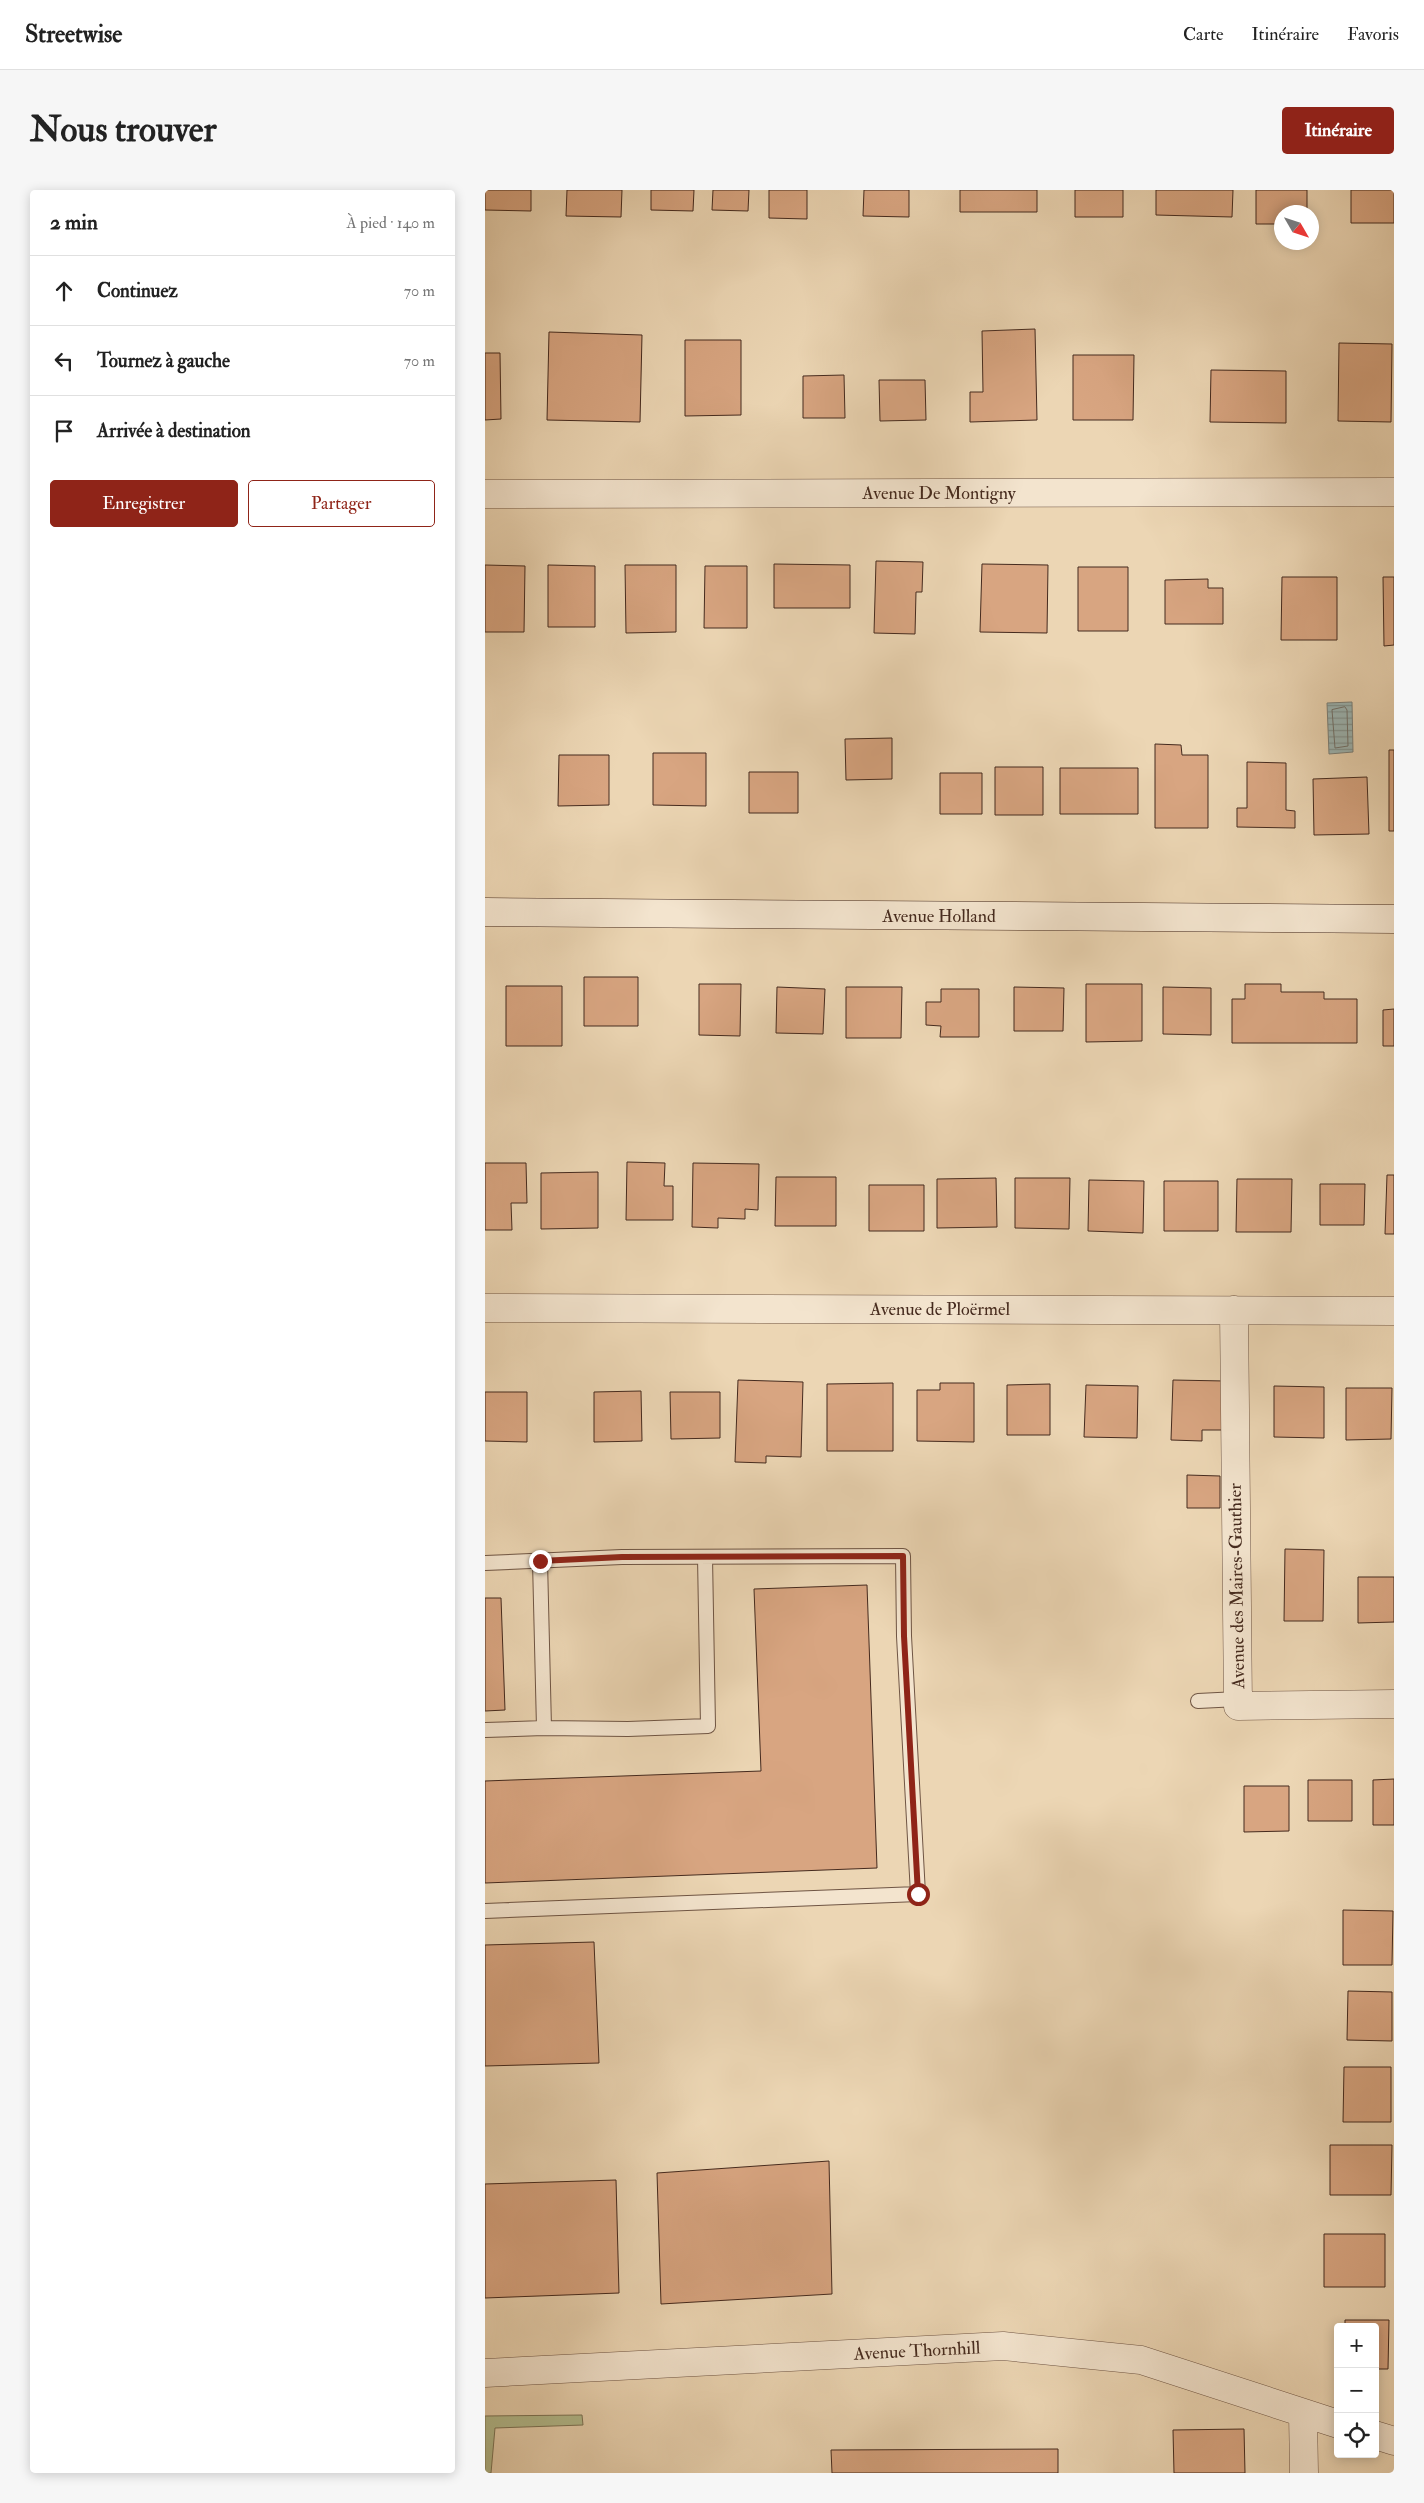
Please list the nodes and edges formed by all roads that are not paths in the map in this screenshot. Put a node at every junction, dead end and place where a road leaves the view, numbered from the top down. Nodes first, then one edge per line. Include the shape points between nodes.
1 (1394, 492) edge
2 (485, 494) edge
3 (485, 912) edge
4 (1394, 919) edge
5 (485, 1308) edge
6 (1233, 1310) junction
7 (1394, 1311) edge
8 (705, 1557) junction
9 (540, 1561) junction
10 (485, 1564) edge
11 (1238, 1698) junction
12 (1198, 1701) dead end
13 (1394, 1704) edge
14 (544, 1728) junction
15 (485, 1730) edge
16 (485, 1911) edge
17 (485, 2373) edge
18 (1303, 2414) junction
19 (1334, 2423) edge
20 (1379, 2436) edge
21 (1394, 2441) edge
22 (1304, 2473) edge

1 - 2 street, Avenue De Montigny
3 - 4 street, Avenue Holland
5 - 6 street, Avenue de Ploërmel
6 - 7 street, Avenue de Ploërmel
6 - 11 street, Avenue des Maires-Gauthier
8 - 9 lane
8 - 14 lane via 708,1726
8 - 16 lane via 903,1556 904,1636 918,1894
9 - 10 lane
9 - 14 lane
11 - 12 lane
11 - 13 street, Avenue des Maires-Gauthier via 1238,1706
14 - 15 lane
17 - 18 street, Avenue Thornhill via 1003,2346 1141,2360
18 - 19 street, Avenue Thornhill
18 - 22 street
20 - 21 street

